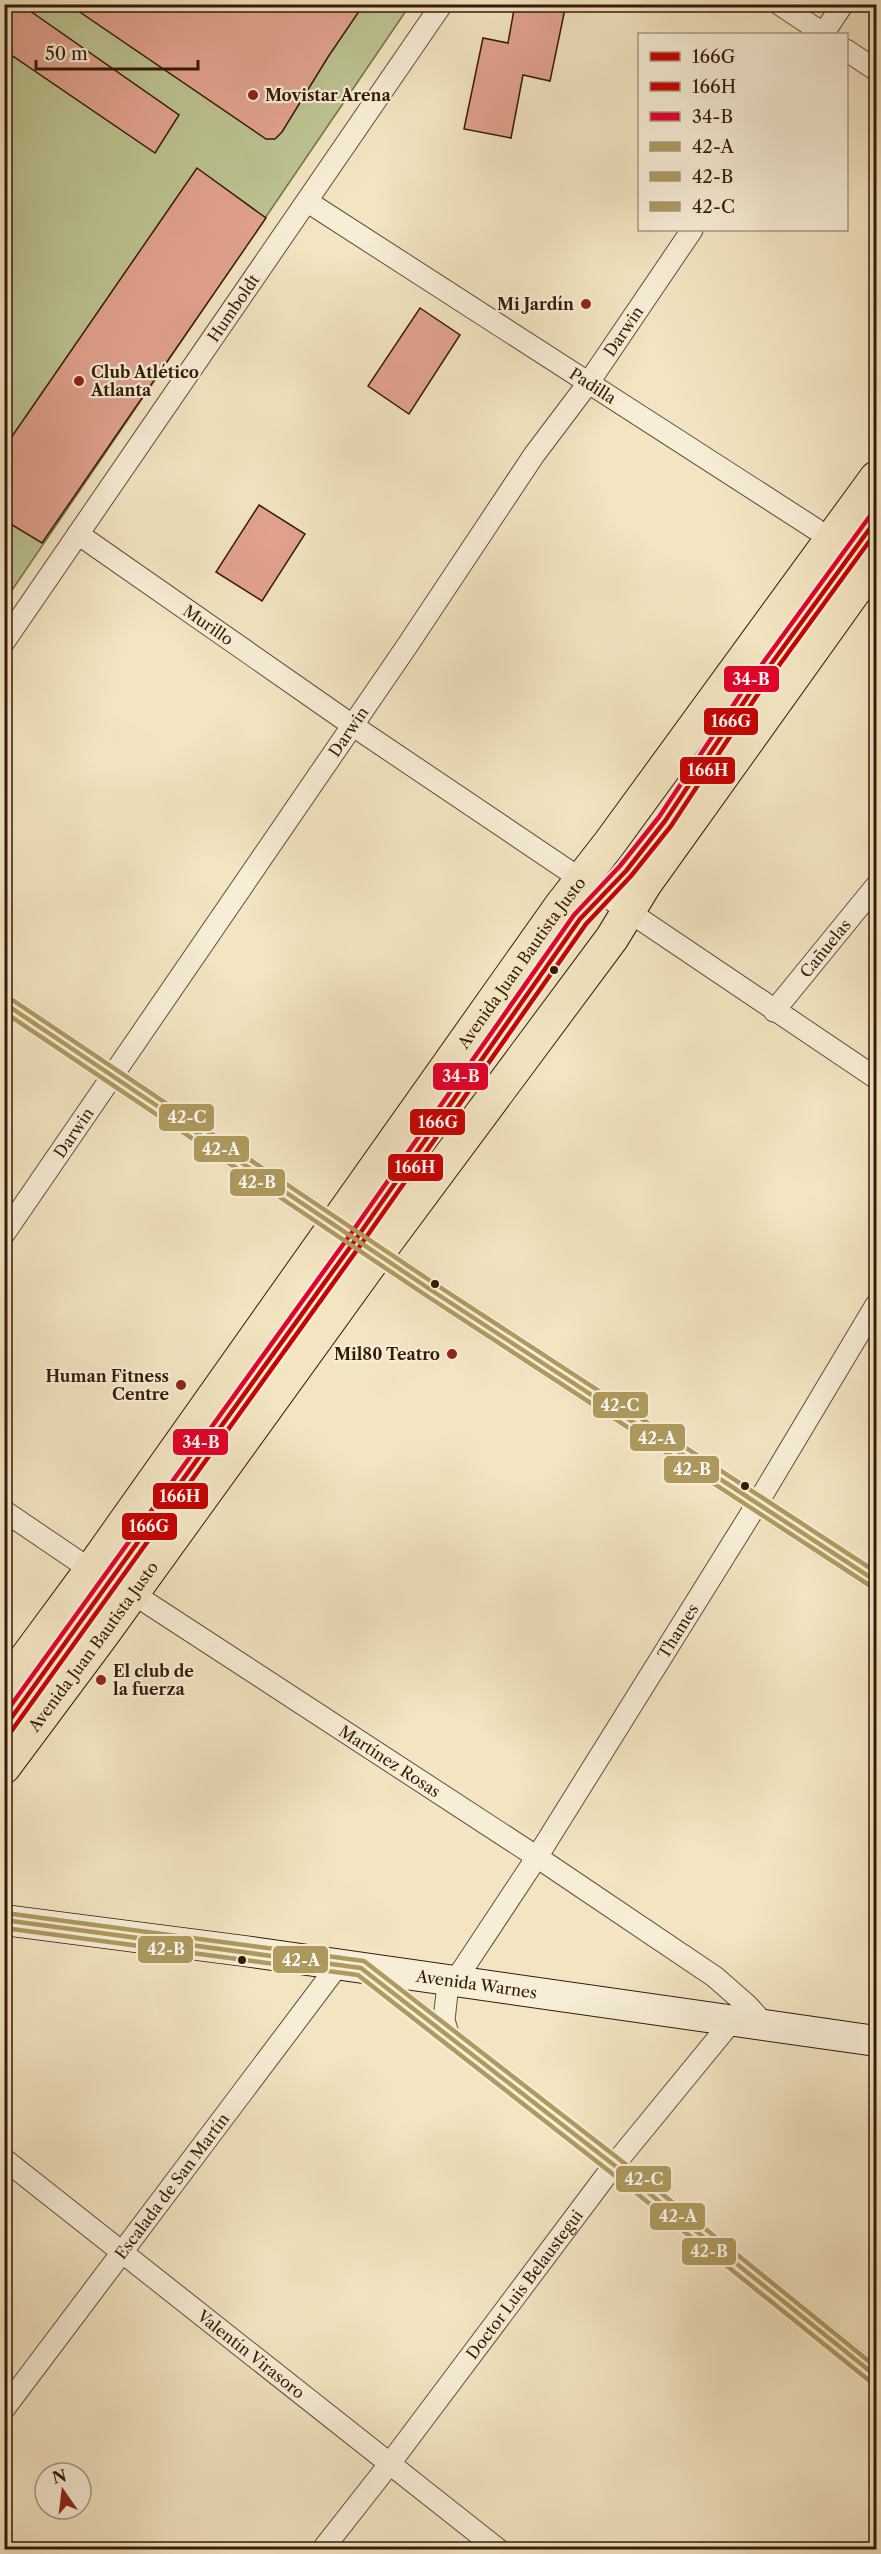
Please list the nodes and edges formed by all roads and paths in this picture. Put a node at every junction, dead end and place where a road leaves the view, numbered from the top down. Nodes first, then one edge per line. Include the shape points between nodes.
1 (442, 4) edge
2 (779, 4) edge
3 (843, 4) edge
4 (822, 33) edge
5 (824, 33) edge
6 (848, 51) edge
7 (876, 70) edge
8 (308, 202) junction
9 (691, 231) edge
10 (589, 382) junction
11 (876, 478) edge
12 (78, 534) junction
13 (831, 539) junction
14 (875, 567) edge
15 (4, 642) edge
16 (352, 725) junction
17 (581, 879) junction
18 (876, 886) edge
19 (630, 912) junction
20 (4, 1003) edge
21 (774, 1011) junction
22 (112, 1074) junction
23 (876, 1078) edge
24 (334, 1225) junction
25 (4, 1234) edge
26 (378, 1252) junction
27 (876, 1305) edge
28 (757, 1504) junction
29 (4, 1511) edge
30 (91, 1570) junction
31 (876, 1581) edge
32 (132, 1593) junction
33 (4, 1688) edge
34 (4, 1767) edge
35 (537, 1857) junction
36 (4, 1920) edge
37 (474, 1953) junction
38 (350, 1966) junction
39 (455, 1981) junction
40 (486, 1985) junction
41 (732, 2021) junction
42 (765, 2026) junction
43 (448, 2034) junction
44 (876, 2041) edge
45 (4, 2159) edge
46 (614, 2165) junction
47 (123, 2254) junction
48 (876, 2376) edge
49 (4, 2409) edge
50 (391, 2462) junction
51 (322, 2550) edge
52 (499, 2550) edge

1 - 8 street, Humboldt
2 - 4 street
3 - 5 street
6 - 7 street
8 - 10 street, Padilla
8 - 12 street, Humboldt
9 - 10 street, Darwin
10 - 13 street, Padilla
10 - 16 street, Darwin via 534,455
11 - 13 main road, Avenida Juan Bautista Justo
12 - 15 street, Humboldt
12 - 16 street, Murillo
13 - 14 street, Padilla
13 - 17 main road, Avenida Juan Bautista Justo
14 - 19 main road, Avenida Juan Bautista Justo via 645,884
16 - 17 street, Murillo
16 - 22 street, Darwin
17 - 19 street, Murillo
17 - 24 main road, Avenida Juan Bautista Justo
18 - 21 street, Cañuelas
19 - 21 street, Murillo
19 - 26 main road, Avenida Juan Bautista Justo
20 - 22 street
21 - 23 street, Murillo
22 - 24 street
22 - 25 street, Darwin
24 - 26 street
24 - 30 main road, Avenida Juan Bautista Justo
26 - 28 street
26 - 32 main road, Avenida Juan Bautista Justo
27 - 28 street, Thames
28 - 31 street
28 - 35 street, Thames
29 - 30 street, Martínez Rosas
30 - 32 street, Martínez Rosas
30 - 33 main road, Avenida Juan Bautista Justo
32 - 34 main road, Avenida Juan Bautista Justo
32 - 35 street, Martínez Rosas
35 - 37 street, Thames
35 - 42 street, Martínez Rosas via 715,1977
36 - 38 main road, Avenida Warnes
37 - 39 street, Thames
37 - 40 street via 475,1971
38 - 39 main road, Avenida Warnes
38 - 43 street
38 - 47 street, Escalada de San Martín
39 - 40 main road, Avenida Warnes
39 - 43 street, Thames via 444,2006
40 - 41 main road, Avenida Warnes
41 - 42 main road, Avenida Warnes
41 - 46 street, Doctor Luis Belaustegui
42 - 44 main road, Avenida Warnes
43 - 46 street
45 - 47 street, Valentín Virasoro
46 - 48 street
46 - 50 street, Doctor Luis Belaustegui
47 - 49 street, Escalada de San Martín
47 - 50 street, Valentín Virasoro
50 - 51 street, Doctor Luis Belaustegui
50 - 52 street, Valentín Virasoro

